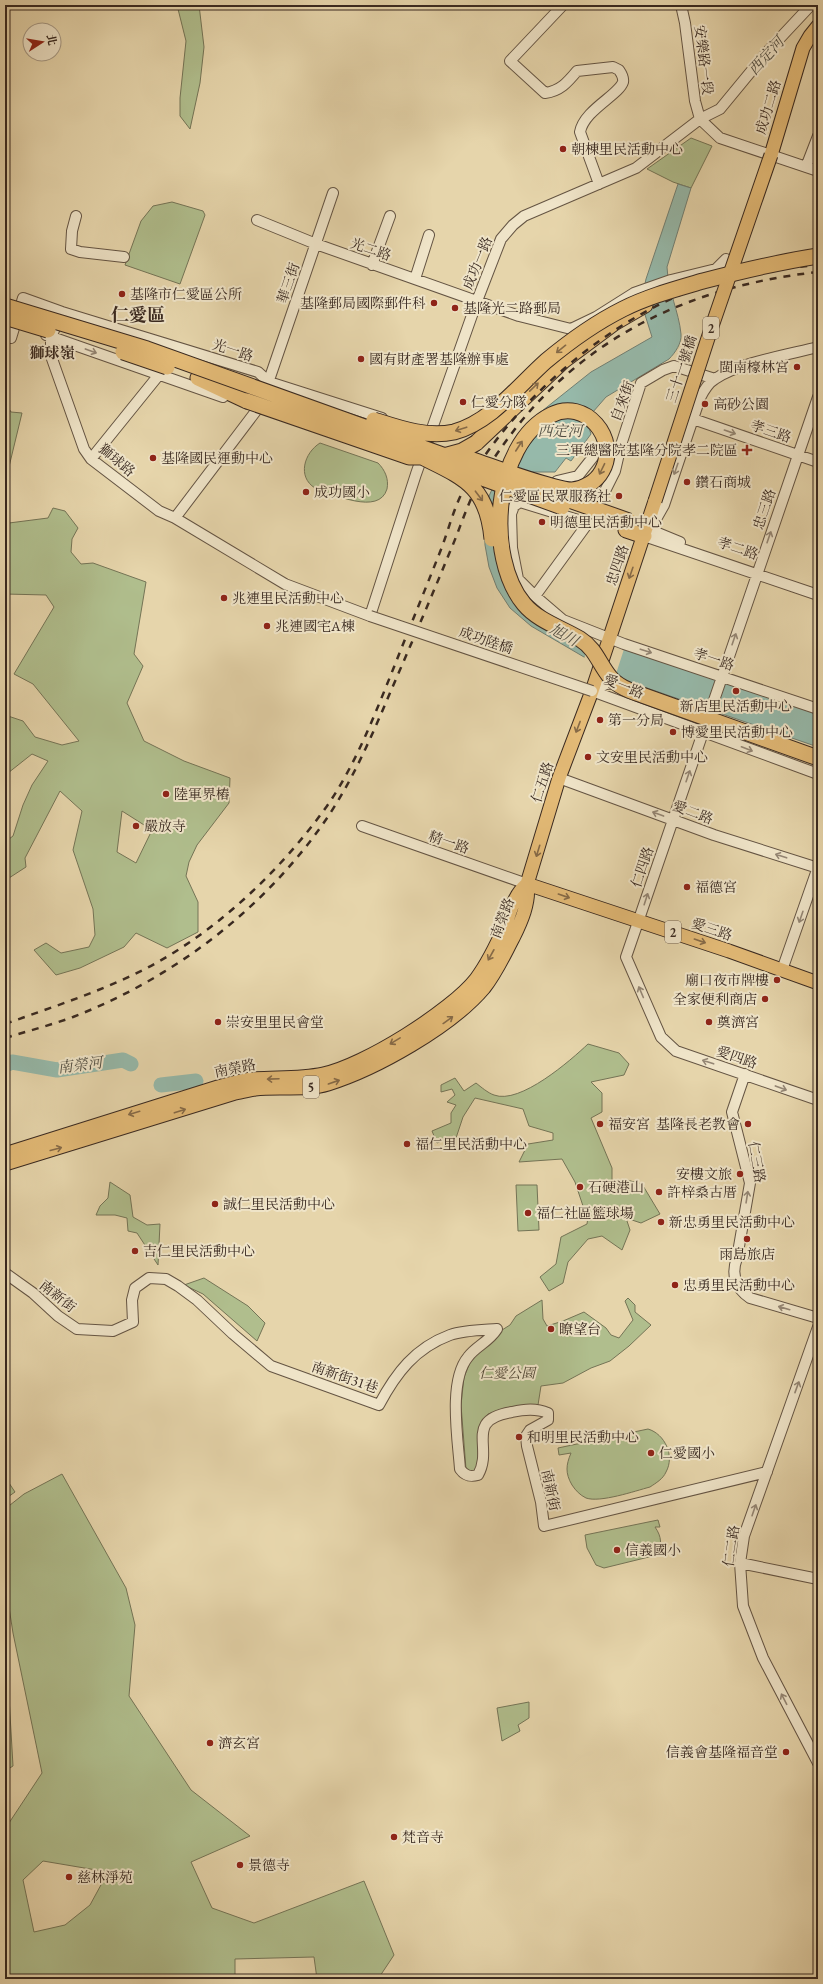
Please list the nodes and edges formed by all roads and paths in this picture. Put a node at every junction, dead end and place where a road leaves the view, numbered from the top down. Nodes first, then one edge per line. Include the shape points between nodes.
1 (563, 5) edge
2 (681, 5) edge
3 (811, 5) edge
4 (818, 26) edge
5 (702, 120) junction
6 (818, 136) edge
7 (771, 155) junction
8 (806, 167) junction
9 (818, 172) edge
10 (599, 184) junction
11 (333, 193) dead end
12 (76, 216) dead end
13 (390, 216) dead end
14 (257, 220) dead end
15 (429, 236) dead end
16 (316, 244) junction
17 (818, 256) edge
18 (124, 257) dead end
19 (726, 259) dead end
20 (373, 265) junction
21 (414, 279) junction
22 (677, 283) junction
23 (476, 301) junction
24 (5, 306) edge
25 (62, 312) junction
26 (10, 320) edge
27 (51, 337) junction
28 (11, 338) dead end
29 (818, 348) edge
30 (147, 349) junction
31 (158, 376) junction
32 (198, 378) junction
33 (715, 379) junction
34 (269, 382) junction
35 (818, 397) edge
36 (256, 410) junction
37 (693, 419) junction
38 (432, 433) junction
39 (597, 452) dead end
40 (798, 455) junction
41 (446, 456) junction
42 (91, 459) junction
43 (818, 462) edge
44 (417, 465) junction
45 (557, 482) dead end
46 (655, 502) joint
47 (599, 503) dead end
48 (175, 518) junction
49 (627, 525) junction
50 (647, 532) junction
51 (757, 572) junction
52 (285, 584) joint
53 (818, 589) edge
54 (818, 595) edge
55 (535, 596) junction
56 (370, 616) junction
57 (607, 638) junction
58 (722, 676) junction
59 (592, 691) junction
60 (818, 709) edge
61 (710, 713) junction
62 (703, 732) junction
63 (818, 750) edge
64 (818, 758) edge
65 (818, 764) edge
66 (818, 774) edge
67 (559, 778) junction
68 (673, 819) junction
69 (362, 826) dead end
70 (818, 868) edge
71 (527, 884) junction
72 (638, 920) junction
73 (782, 970) junction
74 (818, 983) edge
75 (657, 1028) joint
76 (745, 1074) junction
77 (818, 1100) edge
78 (5, 1154) edge
79 (5, 1164) edge
80 (5, 1273) edge
81 (178, 1286) joint
82 (818, 1318) edge
83 (818, 1327) edge
84 (767, 1472) junction
85 (478, 1475) joint
86 (740, 1564) junction
87 (818, 1579) edge
88 (818, 1763) edge

1 - 10 street via 510,61 545,93 554,92 564,86 578,72 613,67 620,70 622,84 582,125 580,132
2 - 5 street, 安樂路一段 via 695,101
3 - 5 street, 成功一路 via 767,52 720,109
4 - 7 main road, 成功二路 / 2 via 803,48
5 - 7 street via 720,138
5 - 10 street, 成功一路 via 636,168
6 - 8 street
7 - 8 street
7 - 46 main road, 三十一號橋 / 2, bridge
8 - 9 street
10 - 23 street, 成功一路 via 540,208 513,225 501,239
11 - 16 street, 華三街
12 - 18 street via 71,249
13 - 20 street
14 - 16 street, 光二路
15 - 21 street
16 - 20 street, 光二路
16 - 34 street, 華三街
17 - 22 highway, bridge
19 - 22 street, 光二路 via 716,269
20 - 21 street, 光二路
21 - 23 street, 光二路
22 - 23 street, 光二路 via 634,293 571,329 519,316
22 -> 30 highway, bridge via 590,327 491,412 468,427 453,432 405,430
32 -> 22 highway, bridge via 247,401 389,451 418,458 440,457 462,451 476,443 544,378 598,334
23 - 38 street, 成功一路
24 - 30 highway, bridge
25 - 26 street, 光一路 via 23,298
25 - 27 street
25 - 34 street, 光一路 via 258,372
26 - 27 street
26 - 28 street
26 - 32 highway, bridge via 91,341
27 -> 31 street
27 - 42 street, 獅球路 via 51,356 84,449
29 - 33 street via 748,365
30 - 41 highway, bridge
31 - 36 street via 199,388
31 - 42 street
32 - 44 highway
33 - 37 street, 忠四路 via 702,394
33 - 47 street, 自來街 via 674,366 641,383 615,472
34 - 36 street
34 - 38 street, 光一路
35 - 40 street, 忠三路
36 - 44 street
36 - 48 street
37 -> 40 street, 孝三路
37 -> 50 street, 忠四路 via 664,505
38 - 44 street, 成功一路
39 - 45 street via 578,476
40 - 43 street, 孝三路
51 -> 40 street, 忠三路
41 - 49 highway, bridge
64 -> 41 highway, bridge via 621,686 610,677 594,651 582,640 536,615 524,604 507,574 501,544 501,504 506,475 508,469 510,462 526,436 551,415 574,411 590,418 599,427 605,439 606,459 594,482 581,488 566,490 527,479 513,474 506,472 470,459
42 - 48 street, 獅球路 via 159,511
44 - 49 highway, bridge
44 - 56 street
44 -> 65 highway, bridge via 459,476 470,484 482,499 489,514 496,569 508,595 532,622 588,654 612,687 640,700
46 - 50 main road, 忠四路 / 2
48 - 52 street, 獅球路
49 - 50 highway
50 - 51 street
50 -> 57 main road, 忠四路 / 2
51 - 53 street, 孝二路
51 - 54 street, 孝二路
58 -> 51 street, 忠三路
52 - 56 street, 成功陸橋
55 - 55 street via 588,523 520,502 511,514 512,548 521,585
55 - 57 street via 563,620
56 - 59 street, 成功陸橋, bridge
57 -> 58 street, 孝一路
57 - 59 main road, 2
58 - 60 street, 孝一路
58 - 61 street, 忠三路
59 - 61 street, 愛一路 via 606,684 623,683
59 - 62 street, 愛一路
59 -> 67 main road, 仁五路 / 2
61 - 62 street, 仁四路
61 - 63 street, 愛一路
62 -> 66 street, 愛一路
68 -> 62 street, 仁四路
68 -> 67 street, 愛二路
67 -> 71 main road, 仁五路 / 2
70 -> 68 street, 愛二路
72 -> 68 street, 仁四路
69 - 71 street, 精一路
70 -> 73 street
71 -> 72 main road, 愛三路 / 2
71 -> 78 main road, 南榮路 / 5 via 517,894 496,946 475,980 434,1015 380,1050 340,1070 309,1076 250,1079 218,1087
79 -> 71 main road, 南榮路 / 5 via 235,1093 326,1084 387,1058 449,1019 484,988 517,929 527,898
72 -> 73 main road, 愛三路 / 2
75 -> 72 street, 仁四路 via 626,957
73 - 74 main road, 愛三路 / 2
76 -> 75 street, 愛四路 via 676,1051 661,1037
76 -> 77 street, 愛四路
82 -> 76 street, 仁三路 via 750,1298 740,1291 733,1269 750,1183 732,1112
80 - 81 street, 南新街 via 77,1329 113,1331 132,1322 135,1288 149,1278 166,1279
81 - 85 street, 南新街31巷 via 271,1366 379,1405 405,1364 427,1348 451,1335 497,1330 487,1342 467,1357 459,1377 455,1405 460,1469 471,1477
84 -> 83 street, 仁二路
84 - 85 street, 南新街 via 544,1526 526,1441 530,1430 548,1420 548,1413 538,1409 500,1414 490,1418 485,1425 482,1468
86 -> 84 street, 仁二路 via 744,1536
86 - 87 street
88 -> 86 street, 仁二路 via 764,1658 746,1614 743,1606

